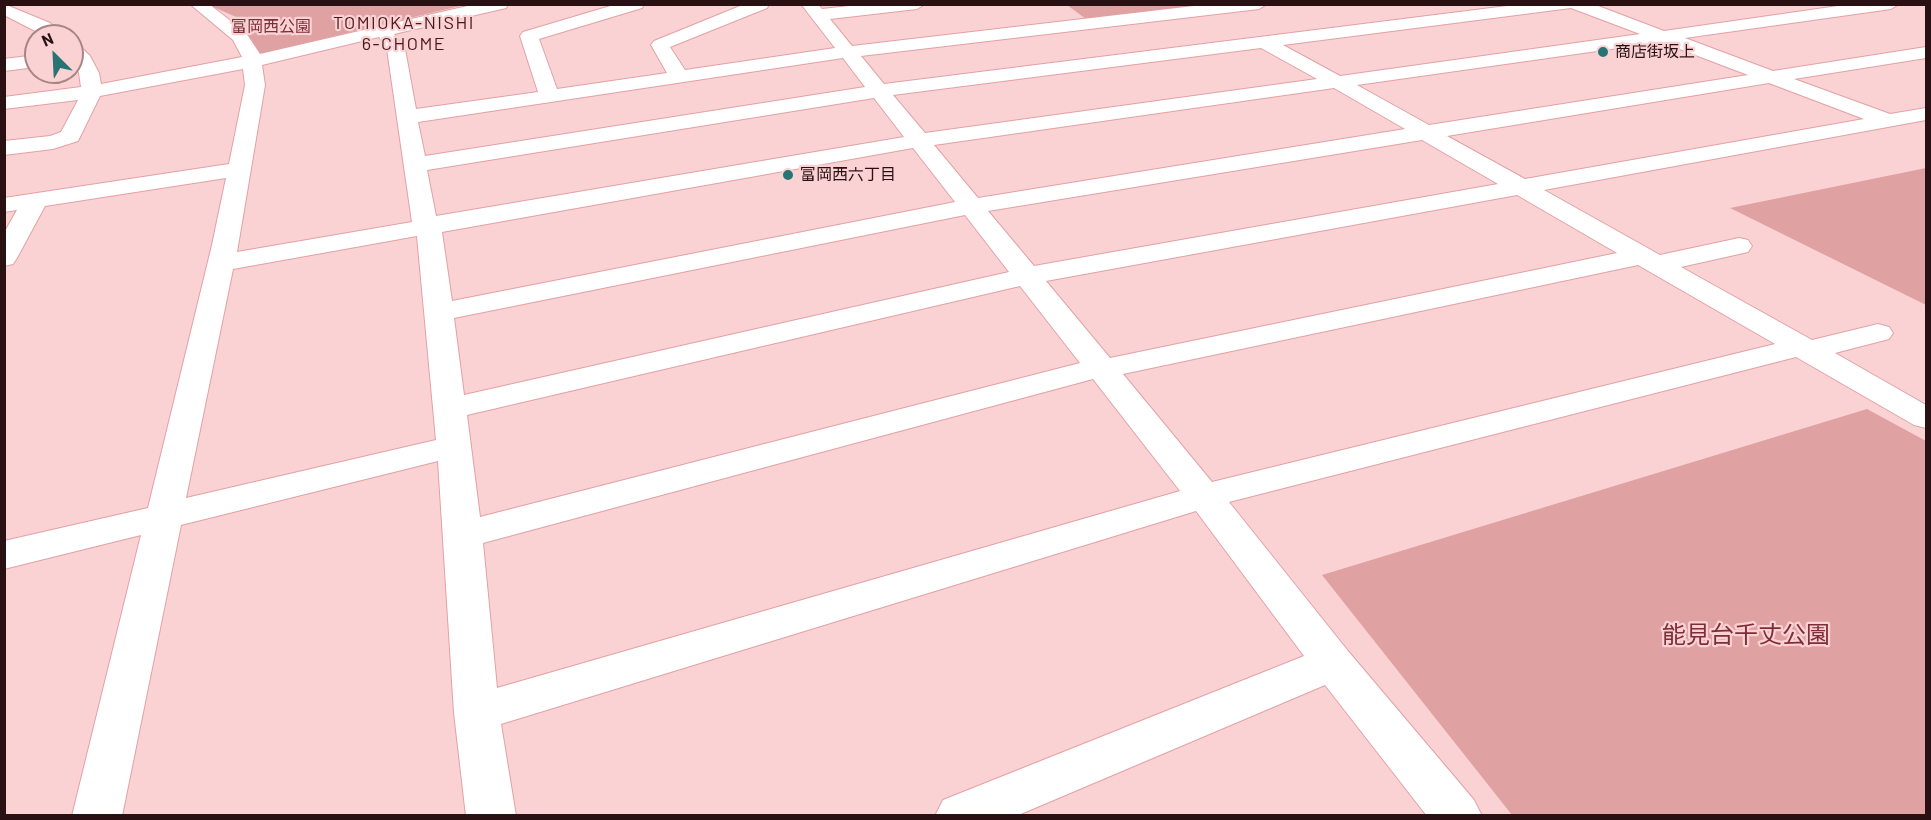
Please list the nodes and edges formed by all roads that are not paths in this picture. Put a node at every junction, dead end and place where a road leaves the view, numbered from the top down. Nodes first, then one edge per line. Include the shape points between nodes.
1 (198, 4) edge
2 (500, 4) edge
3 (636, 4) edge
4 (761, 4) edge
5 (917, 4) edge
6 (1259, 4) edge
7 (1567, 4) edge
8 (1576, 4) edge
9 (1892, 4) edge
10 (1202, 7) edge
11 (4, 9) edge
12 (813, 10) edge
13 (34, 24) edge
14 (14, 31) dead end
15 (24, 31) edge
16 (384, 32) junction
17 (1662, 37) junction
18 (1266, 44) junction
19 (846, 52) junction
20 (1926, 52) edge
21 (253, 61) junction
22 (24, 62) edge
23 (4, 65) edge
24 (84, 66) edge
25 (679, 77) junction
26 (1770, 78) junction
27 (1339, 83) junction
28 (879, 91) junction
29 (92, 92) junction
30 (550, 96) junction
31 (4, 103) edge
32 (1926, 114) edge
33 (408, 117) junction
34 (1887, 121) junction
35 (1426, 133) junction
36 (1926, 135) edge
37 (918, 141) junction
38 (4, 148) edge
39 (414, 165) junction
40 (240, 170) junction
41 (1521, 188) junction
42 (35, 201) junction
43 (4, 205) edge
44 (972, 206) junction
45 (428, 227) junction
46 (1739, 246) dead end
47 (4, 258) edge
48 (1649, 260) junction
49 (220, 263) junction
50 (1026, 276) junction
51 (439, 312) junction
52 (1878, 333) dead end
53 (1804, 349) junction
54 (1101, 368) junction
55 (448, 409) junction
56 (1926, 418) edge
57 (452, 447) junction
58 (1204, 496) junction
59 (164, 516) junction
60 (464, 535) junction
61 (4, 555) edge
62 (1333, 663) junction
63 (477, 713) junction
64 (97, 816) edge
65 (491, 816) edge
66 (960, 816) edge
67 (1457, 816) edge

1 - 21 street via 240,37
2 - 16 street
3 - 30 street via 529,36
4 - 25 street via 660,45
5 - 12 street
6 - 10 street
7 - 18 street
8 - 17 street
9 - 17 street
10 - 18 street
10 - 19 street
11 - 13 street
12 - 19 street
14 - 15 street
16 - 21 street
16 - 33 street via 396,49
17 - 26 street
17 - 27 street
18 - 27 street
18 - 28 street
19 - 25 street
19 - 28 street
20 - 26 street
21 - 29 street
21 - 40 street via 255,85
22 - 23 street
24 - 29 street
25 - 30 street
26 - 34 street
26 - 35 street
27 - 35 street
27 - 37 street
28 - 37 street
28 - 39 street
29 - 31 street
29 - 38 street via 70,136
30 - 33 street
32 - 34 street
33 - 39 street
34 - 36 street
34 - 41 street
35 - 41 street
35 - 44 street
37 - 44 street
37 - 45 street
39 - 45 street
40 - 42 street
40 - 49 street
41 - 48 street
41 - 50 street
42 - 43 street
42 - 47 street
44 - 50 street
44 - 51 street
45 - 49 street
45 - 51 street
46 - 48 street
48 - 53 street
48 - 54 street
49 - 59 street
50 - 54 street
50 - 55 street
51 - 55 street
52 - 53 street
53 - 56 street
53 - 58 street
54 - 58 street
54 - 60 street
55 - 57 street
57 - 59 street
57 - 60 street
58 - 62 street
58 - 63 street
59 - 61 street
59 - 64 street
60 - 63 street
62 - 66 street
62 - 67 street
63 - 65 street

